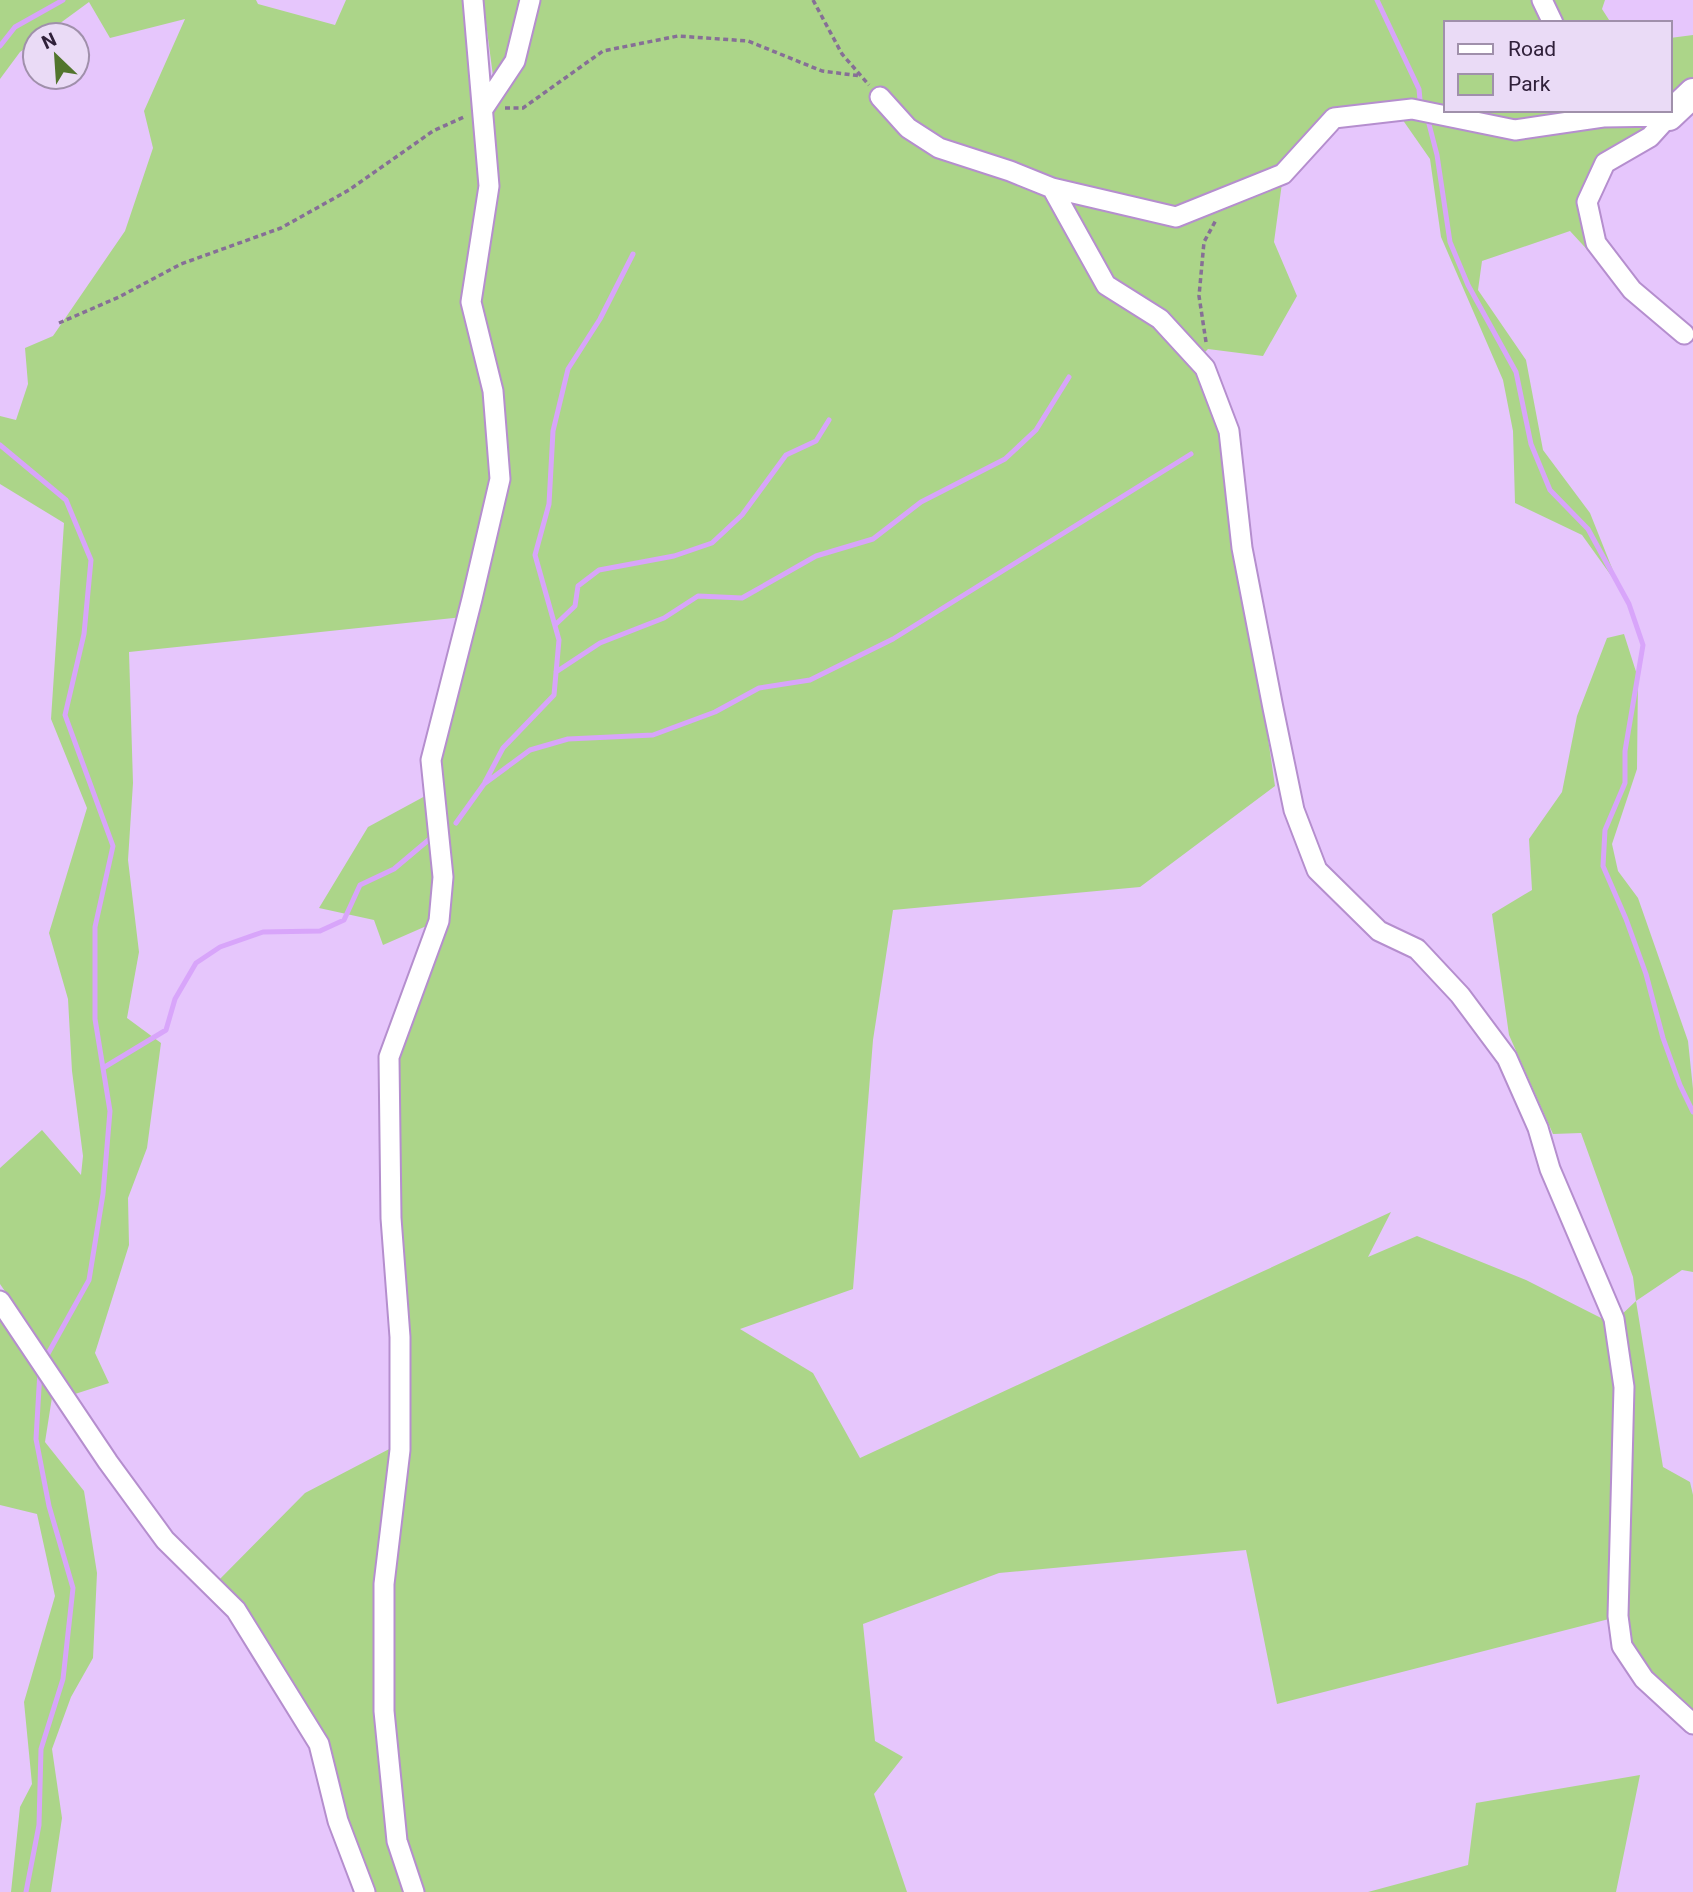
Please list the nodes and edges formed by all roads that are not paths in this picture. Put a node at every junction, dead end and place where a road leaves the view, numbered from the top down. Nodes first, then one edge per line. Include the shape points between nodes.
1 (473, 0) edge
2 (530, 0) edge
3 (1542, 0) edge
4 (1552, 21) edge
5 (1693, 93) edge
6 (880, 97) road end
7 (483, 109) junction
8 (1625, 113) edge
9 (1669, 116) junction
10 (1052, 188) junction
11 (1684, 334) dead end
12 (0, 1301) edge
13 (1693, 1724) edge
14 (365, 1892) edge
15 (414, 1892) edge

1 - 7 street
2 - 7 street via 515,61
3 - 4 street
5 - 9 street
6 - 10 street via 908,128 939,148
7 - 15 street via 489,186 471,302 493,391 499,479 430,760 443,877 439,921 389,1057 400,1450 384,1584 384,1711 397,1841
8 - 9 street
8 - 10 street via 1515,130 1412,109 1334,118 1283,174 1177,217
9 - 11 street via 1650,137 1605,163 1587,202 1596,243 1632,290
10 - 13 street via 1106,285 1160,318 1205,368 1229,431 1242,548 1294,810 1317,870 1380,931 1417,949 1460,995 1507,1058 1538,1128 1550,1170 1614,1319 1624,1387 1618,1616 1622,1646 1644,1679
12 - 14 street via 165,1540 236,1610 319,1744 338,1821

